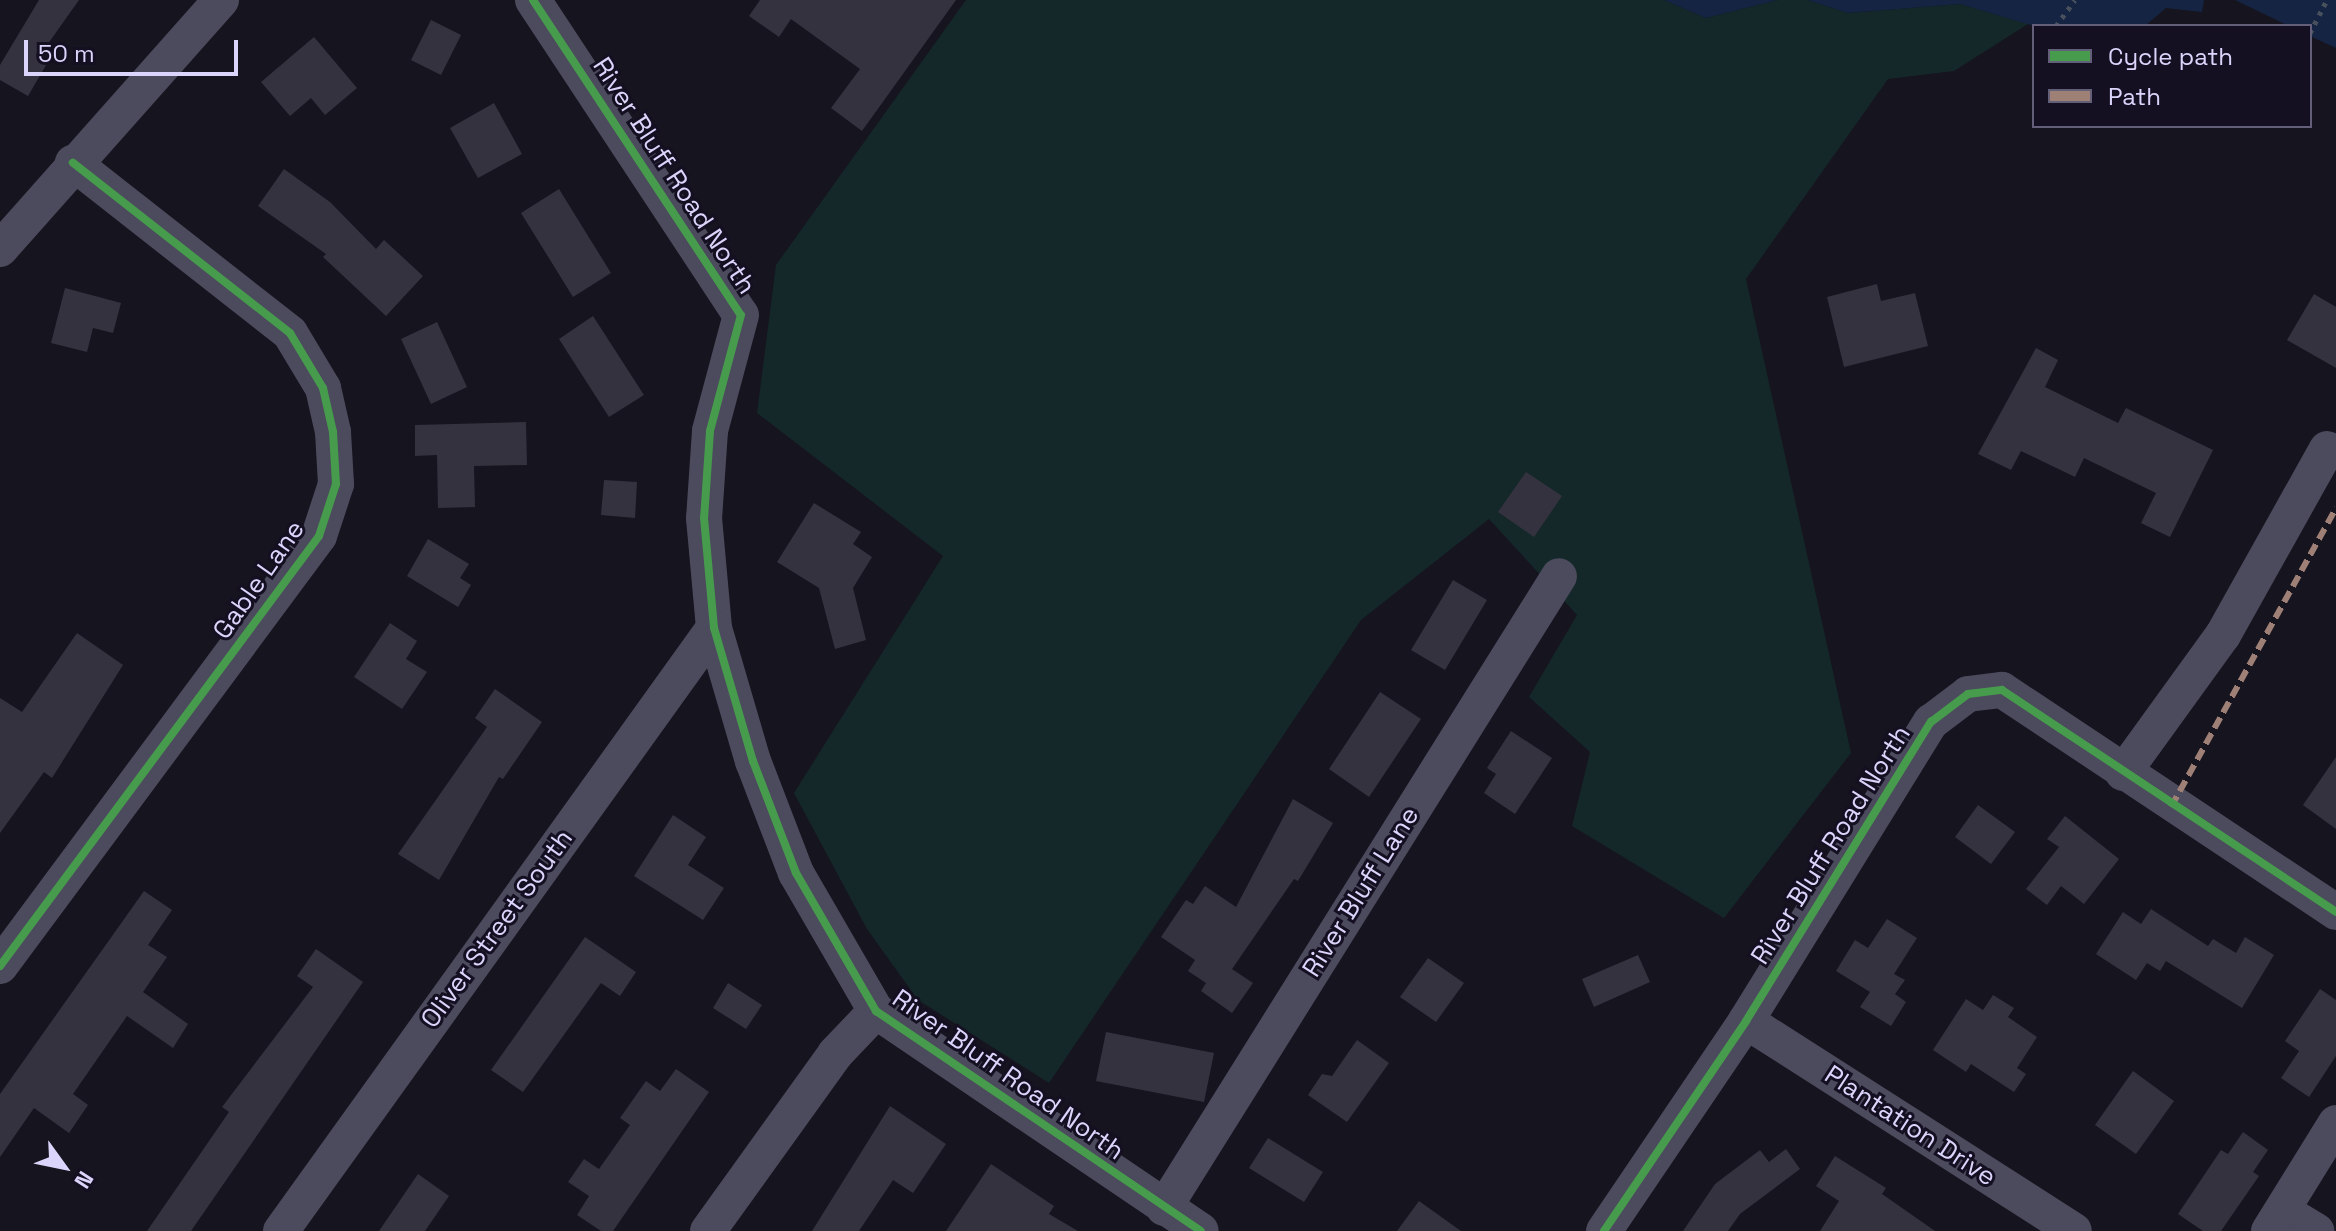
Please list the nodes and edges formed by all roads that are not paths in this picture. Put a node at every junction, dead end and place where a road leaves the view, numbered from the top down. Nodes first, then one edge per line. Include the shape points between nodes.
1 (221, 0) edge
2 (533, 0) edge
3 (73, 163) junction
4 (0, 249) edge
5 (2327, 449) dead end
6 (1559, 576) dead end
7 (714, 628) junction
8 (2123, 773) junction
9 (2336, 912) edge
10 (0, 966) edge
11 (876, 1011) junction
12 (1746, 1021) junction
13 (2336, 1123) edge
14 (1164, 1208) junction
15 (2276, 1221) edge
16 (281, 1231) edge
17 (708, 1231) edge
18 (1201, 1231) edge
19 (1604, 1231) edge
20 (2074, 1231) edge
21 (2316, 1231) edge

1 - 3 street
2 - 7 street, River Bluff Road North via 741,315 710,431 704,518
3 - 4 street
3 - 10 street, Gable Lane via 290,333 323,388 333,432 336,484 319,536
5 - 8 street via 2223,635
6 - 14 street, River Bluff Lane
7 - 11 street, River Bluff Road North via 753,761 796,873
7 - 16 street, Oliver Street South
8 - 9 street, River Bluff Road North
8 - 12 street, River Bluff Road North via 2002,690 1968,694 1931,722
11 - 14 street, River Bluff Road North
11 - 17 street via 835,1054
12 - 19 street, River Bluff Road North
12 - 20 street, Plantation Drive
13 - 15 street
14 - 18 street, River Bluff Road North
15 - 21 street

